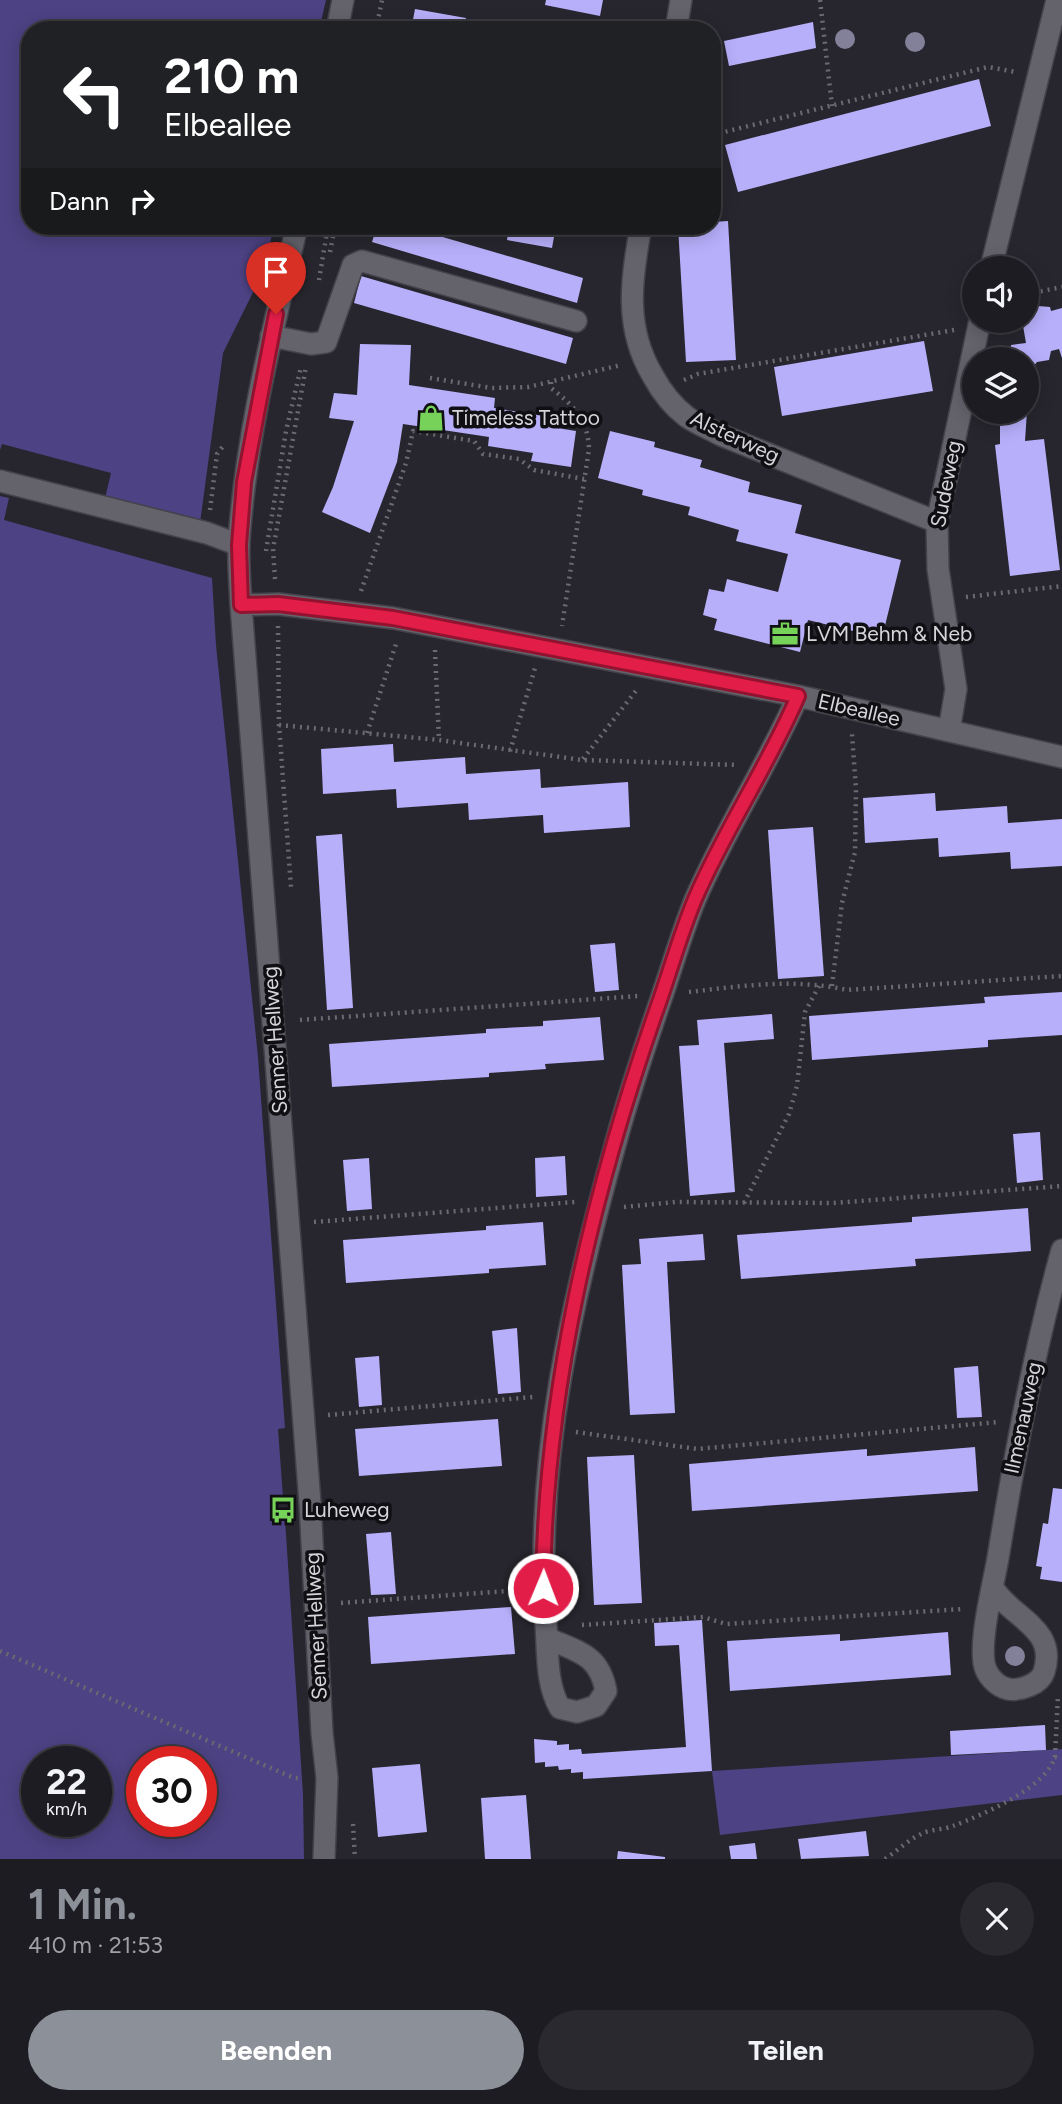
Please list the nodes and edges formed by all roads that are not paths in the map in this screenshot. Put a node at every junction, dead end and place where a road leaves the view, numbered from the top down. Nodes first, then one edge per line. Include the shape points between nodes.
1 (343, 0) edge
2 (681, 0) edge
3 (1057, 0) edge
4 (339, 21) edge
5 (678, 21) edge
6 (294, 235) edge
7 (638, 235) edge
8 (994, 256) edge
9 (576, 321) dead end
10 (977, 333) edge
11 (271, 336) junction
12 (0, 481) edge
13 (937, 522) junction
14 (239, 545) junction
15 (241, 605) junction
16 (798, 696) junction
17 (949, 731) junction
18 (1062, 757) edge
19 (1062, 1250) edge
20 (991, 1598) junction
21 (547, 1631) road end
22 (324, 1859) edge

1 - 4 street
2 - 5 street
3 - 8 street
6 - 11 street, Senner Hellweg
7 - 13 street, Alsterweg via 631,280 632,320 641,356 661,390 687,417
9 - 11 street via 362,261 353,265 326,342 311,344
10 - 13 street, Sudeweg
11 - 14 street, Senner Hellweg via 244,482
12 - 14 street
13 - 17 street, Sudeweg via 942,600 956,689
14 - 15 street, Senner Hellweg
15 - 16 street, Elbeallee via 278,604 393,618
15 - 22 street, Senner Hellweg via 310,1503 327,1778
16 - 17 street, Elbeallee
16 - 21 street via 694,902 635,1074 599,1200 557,1394 544,1532
17 - 18 street, Elbeallee
19 - 20 street, Ilmenauweg via 1020,1420
20 - 20 street, Ilmenauweg via 1000,1600 1044,1638 1044,1674 1021,1689 993,1681 985,1667

